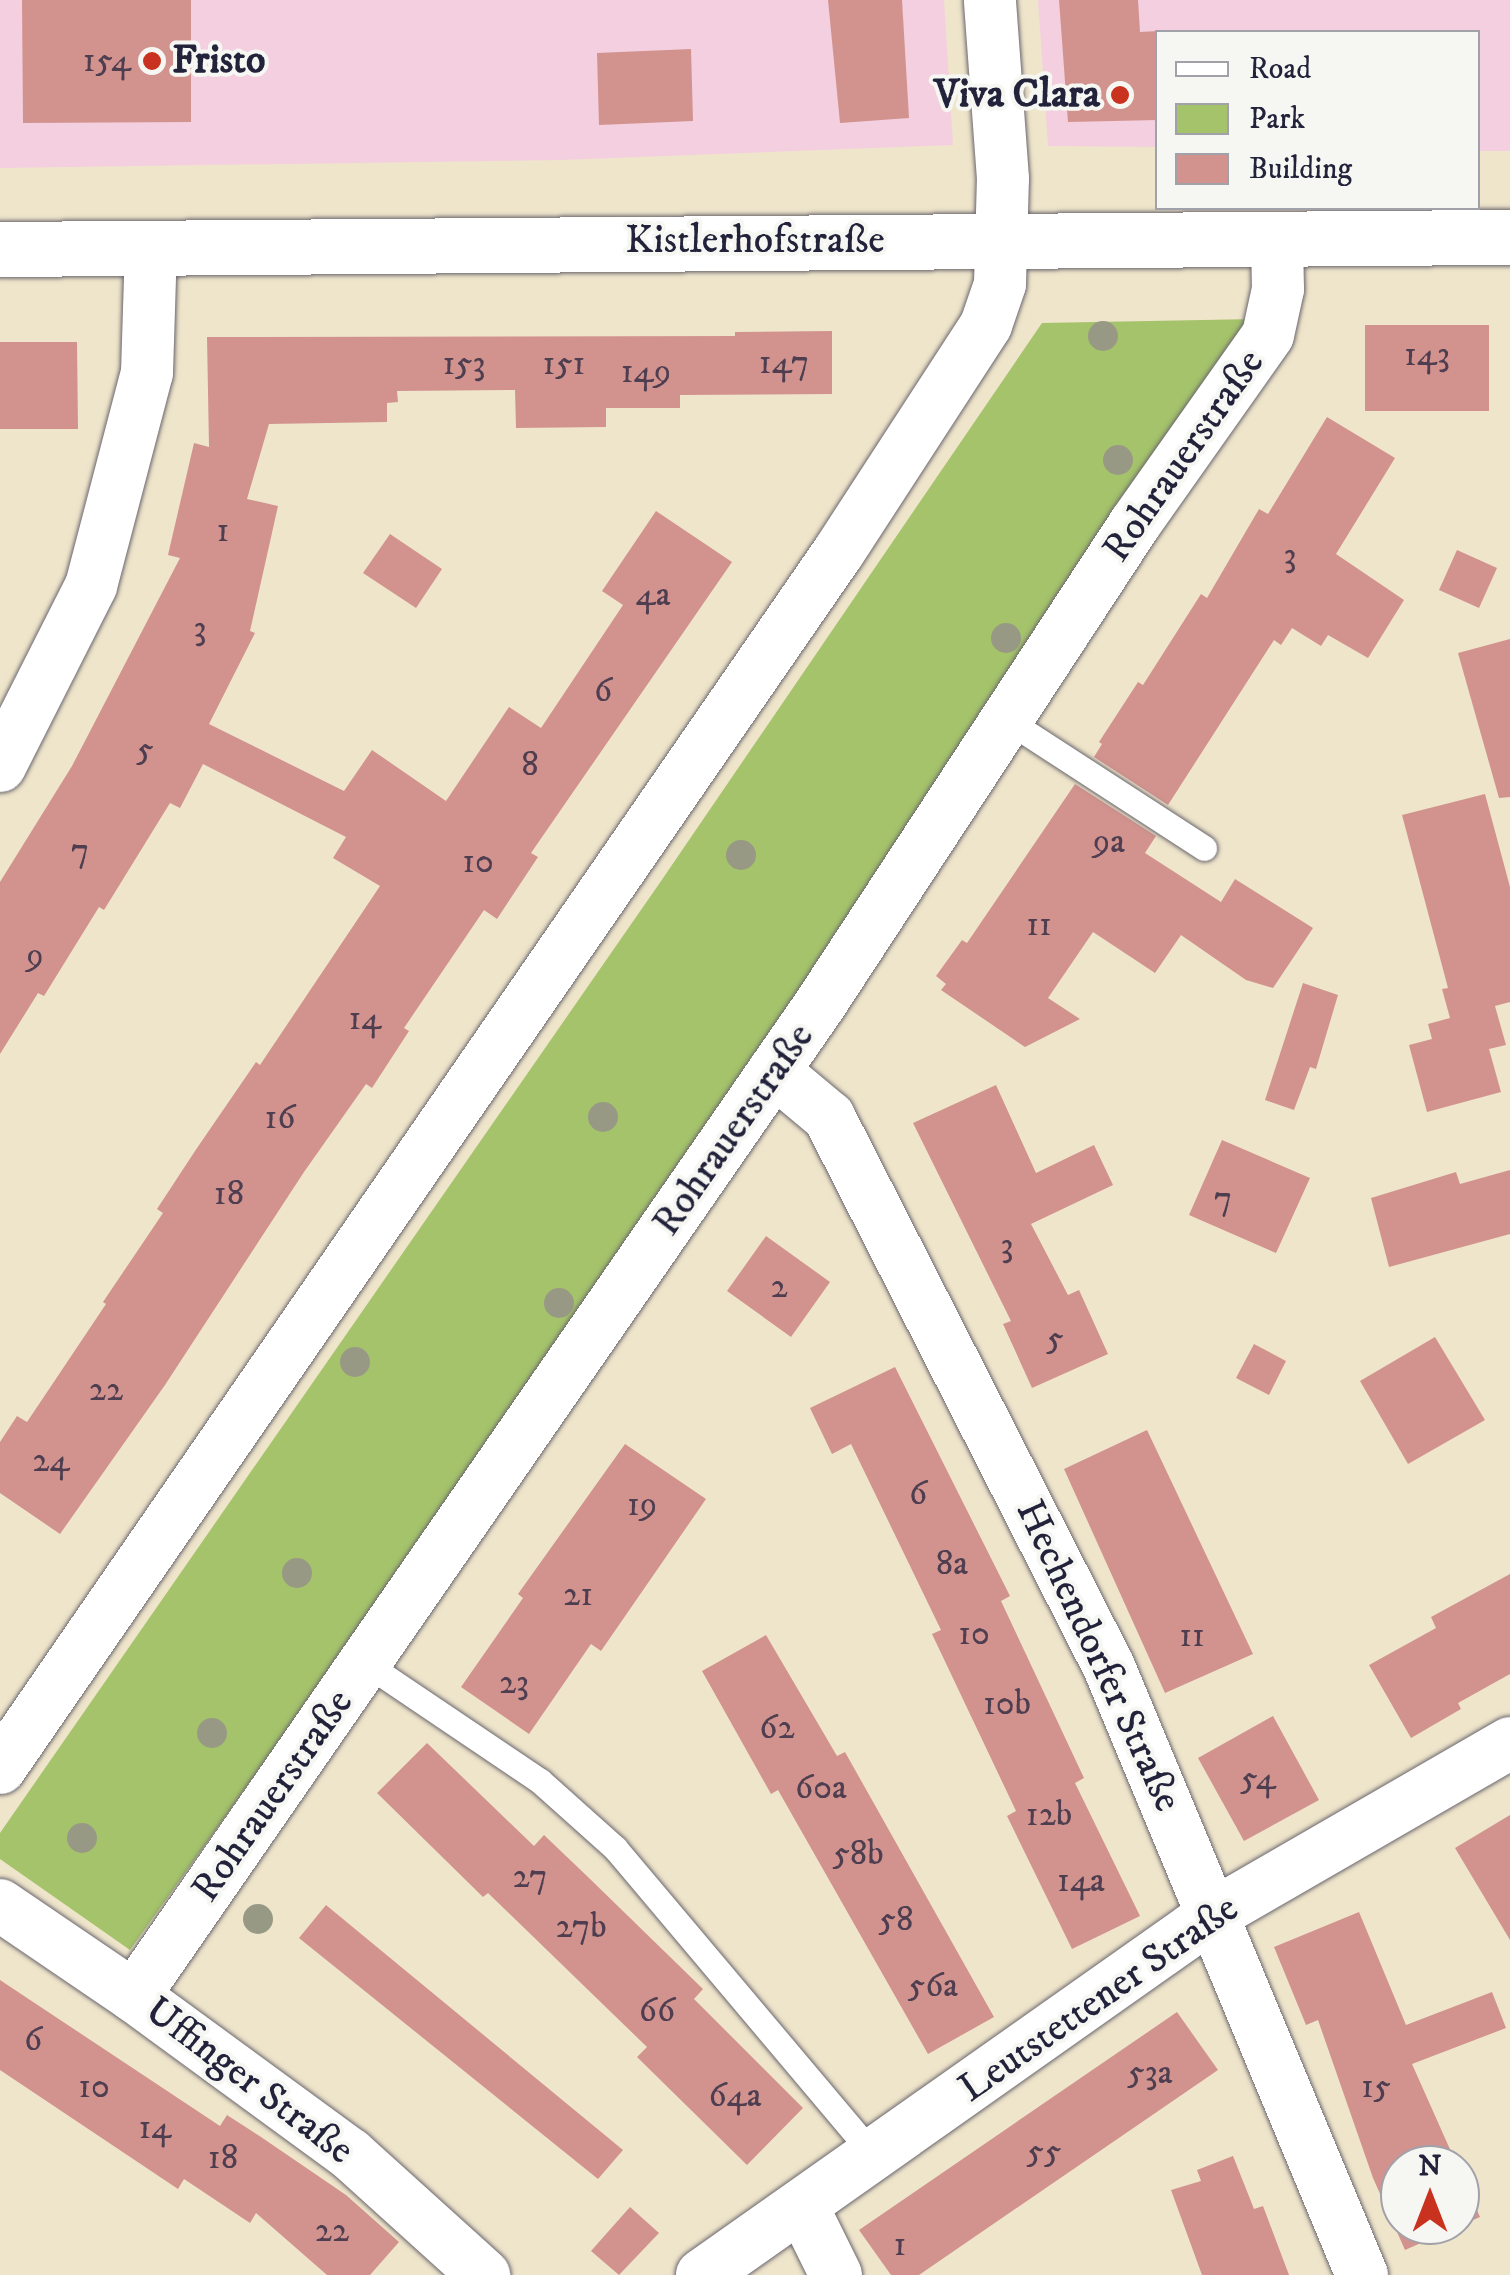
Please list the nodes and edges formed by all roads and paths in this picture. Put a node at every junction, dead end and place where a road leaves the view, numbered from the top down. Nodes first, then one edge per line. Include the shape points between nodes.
1 (990, 0) edge
2 (1510, 237) edge
3 (1002, 240) junction
4 (1276, 240) junction
5 (152, 247) junction
6 (0, 249) edge
7 (1008, 720) junction
8 (0, 766) edge
9 (1204, 848) dead end
10 (774, 1071) junction
11 (366, 1663) junction
12 (1510, 1743) edge
13 (0, 1768) edge
14 (0, 1905) edge
15 (1214, 1914) junction
16 (134, 1996) junction
17 (874, 2156) junction
18 (802, 2206) junction
19 (484, 2275) edge
20 (702, 2275) edge
21 (836, 2275) edge
22 (1362, 2275) edge

1 - 3 street
2 - 4 street, Kistlerhofstraße
3 - 4 street, Kistlerhofstraße
3 - 5 street, Kistlerhofstraße
3 - 13 street via 1000,284 986,325 838,554
4 - 7 street, Rohrauerstraße via 1278,289 1268,335
5 - 6 street, Kistlerhofstraße
5 - 8 street via 147,373 91,586
7 - 9 lane
7 - 10 street, Rohrauerstraße
10 - 11 street, Rohrauerstraße
10 - 15 street, Hechendorfer Straße via 829,1117 1109,1667
11 - 16 street, Rohrauerstraße
11 - 17 lane via 540,1781 615,1848
12 - 15 street, Leutstettener Straße
14 - 16 street, Uffinger Straße
15 - 17 street, Leutstettener Straße
15 - 22 street, Hechendorfer Straße
16 - 19 street, Uffinger Straße via 350,2154
17 - 18 street, Leutstettener Straße
18 - 20 street, Leutstettener Straße
18 - 21 street

